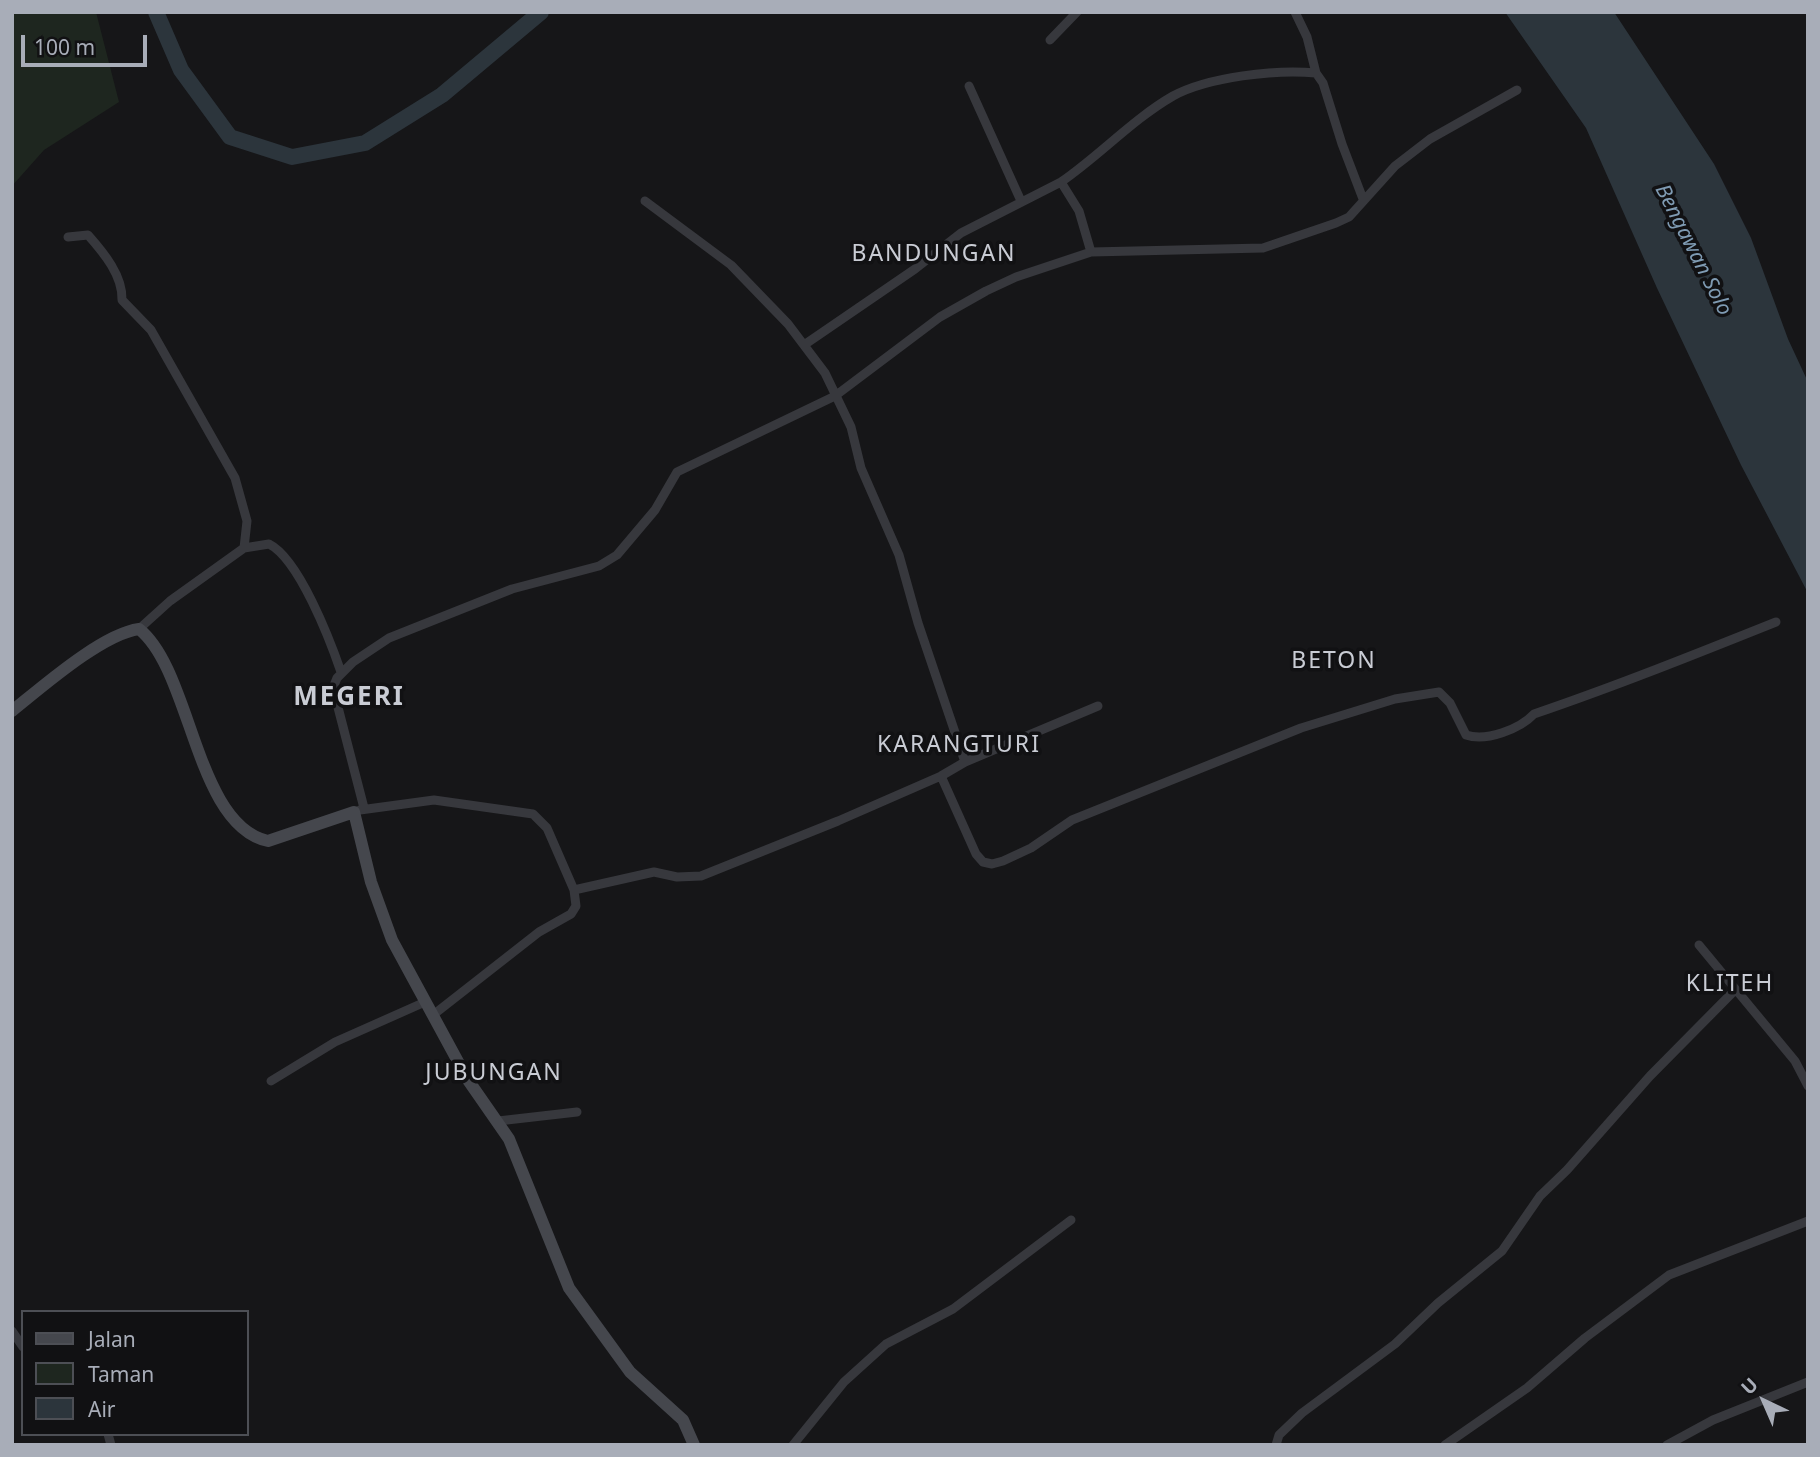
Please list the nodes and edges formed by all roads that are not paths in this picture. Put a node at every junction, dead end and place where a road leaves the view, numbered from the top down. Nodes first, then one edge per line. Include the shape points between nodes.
1 (1077, 12) edge
2 (1295, 12) edge
3 (1050, 40) dead end
4 (1316, 73) junction
5 (969, 86) dead end
6 (1517, 90) dead end
7 (1061, 182) junction
8 (1363, 199) junction
9 (645, 201) dead end
10 (1020, 201) junction
11 (68, 237) dead end
12 (1091, 252) junction
13 (804, 345) junction
14 (835, 396) junction
15 (244, 548) junction
16 (1776, 622) dead end
17 (139, 629) junction
18 (341, 672) junction
19 (1098, 706) dead end
20 (12, 711) edge
21 (965, 762) junction
22 (941, 776) junction
23 (359, 810) junction
24 (574, 890) junction
25 (1699, 945) dead end
26 (1735, 990) junction
27 (425, 1002) junction
28 (433, 1015) junction
29 (271, 1081) dead end
30 (1808, 1086) edge
31 (577, 1112) dead end
32 (498, 1121) junction
33 (1071, 1220) dead end
34 (1808, 1221) edge
35 (1808, 1382) edge
36 (694, 1445) edge
37 (793, 1445) edge
38 (1276, 1445) edge
39 (1445, 1445) edge
40 (1667, 1445) edge

1 - 3 street
2 - 4 street
4 - 7 street via 1290,70 1184,91
4 - 8 street via 1324,83
5 - 10 street
6 - 8 street via 1430,139
7 - 10 street
7 - 12 street via 1079,211
8 - 12 street via 1342,220 1263,248
9 - 13 street via 731,265
10 - 13 street via 961,233
11 - 15 street via 86,234 92,240 122,283 122,300 151,330 218,447 244,508
12 - 14 street via 1016,277 940,317
13 - 14 street
14 - 18 street via 677,472 638,533 599,566 512,589 437,618 368,650
14 - 21 street via 900,555
15 - 17 street
15 - 18 street via 269,544 287,560 320,617
16 - 22 street via 1494,734 1466,735 1450,703 1436,692 1337,717 1072,820 1031,848 992,864 976,854
17 - 20 street via 76,661
17 - 23 street via 156,649 204,766 242,828 268,841
18 - 23 street via 333,688
19 - 21 street
21 - 22 street
22 - 24 street via 701,876 654,872
23 - 24 street via 434,800 533,814 547,828
23 - 27 street via 371,881 392,940
24 - 28 street via 576,906 571,914 539,932
25 - 26 street
26 - 30 street via 1794,1060
26 - 38 street via 1540,1196 1502,1251 1395,1344 1302,1413 1279,1435
27 - 28 street
27 - 29 street via 335,1042
28 - 32 street via 468,1080
31 - 32 street
32 - 36 street via 575,1299 635,1377 684,1420
33 - 37 street via 953,1309 886,1344 844,1382
34 - 39 street via 1669,1275 1527,1388
35 - 40 street via 1713,1420

